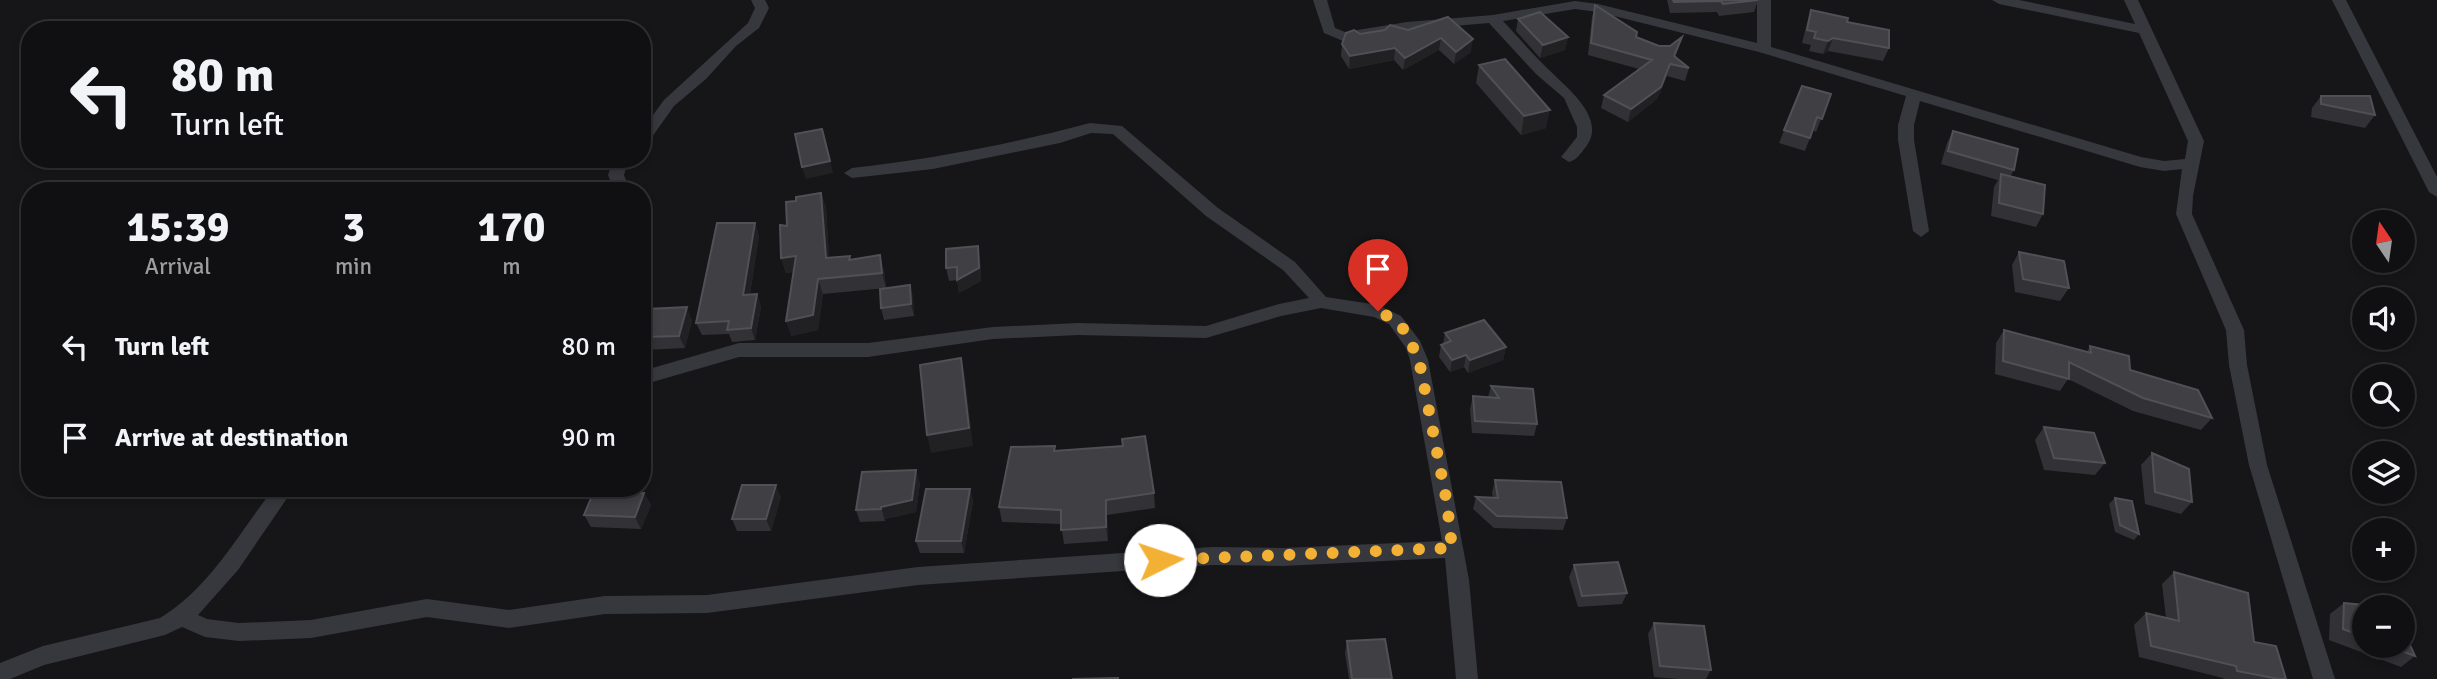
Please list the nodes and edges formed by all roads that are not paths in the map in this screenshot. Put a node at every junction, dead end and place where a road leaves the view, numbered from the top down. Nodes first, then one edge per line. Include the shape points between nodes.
1 (758, 0) edge
2 (1320, 0) edge
3 (1764, 0) edge
4 (1999, 0) edge
5 (2131, 0) edge
6 (2339, 0) edge
7 (1594, 4) edge
8 (1493, 19) junction
9 (2145, 30) junction
10 (1765, 49) junction
11 (1914, 94) junction
12 (651, 128) edge
13 (1569, 157) dead end
14 (2140, 162) junction
15 (2193, 163) junction
16 (852, 173) dead end
17 (2186, 188) junction
18 (2437, 191) edge
19 (1921, 230) dead end
20 (1321, 302) junction
21 (651, 375) edge
22 (278, 497) edge
23 (1452, 548) junction
24 (182, 617) junction
25 (0, 673) edge
26 (1467, 679) edge
27 (2324, 679) edge

1 - 12 street via 762,8 754,25 669,103
2 - 8 street via 1329,30 1343,37
3 - 10 street
4 - 9 street
5 - 9 street
6 - 18 street
7 - 8 street
7 - 10 street
8 - 13 street via 1570,96 1586,127 1584,138
9 - 15 street via 2196,141
10 - 11 street
11 - 14 street
11 - 19 street via 1906,139
14 - 15 street via 2164,166
14 - 17 street via 2173,176
15 - 17 street
16 - 20 street via 933,164 1090,128 1117,129 1212,212 1289,266
17 - 27 street via 2184,214 2235,330 2258,465
20 - 21 street via 1206,332 1078,329 993,333 868,350 739,350 719,352
20 - 23 street via 1378,311 1395,320 1414,346
22 - 24 street via 221,575
23 - 24 street via 1212,556 918,576 707,604 605,605 509,619 427,608 312,629 239,632 205,628
23 - 26 street
24 - 25 street via 43,656

